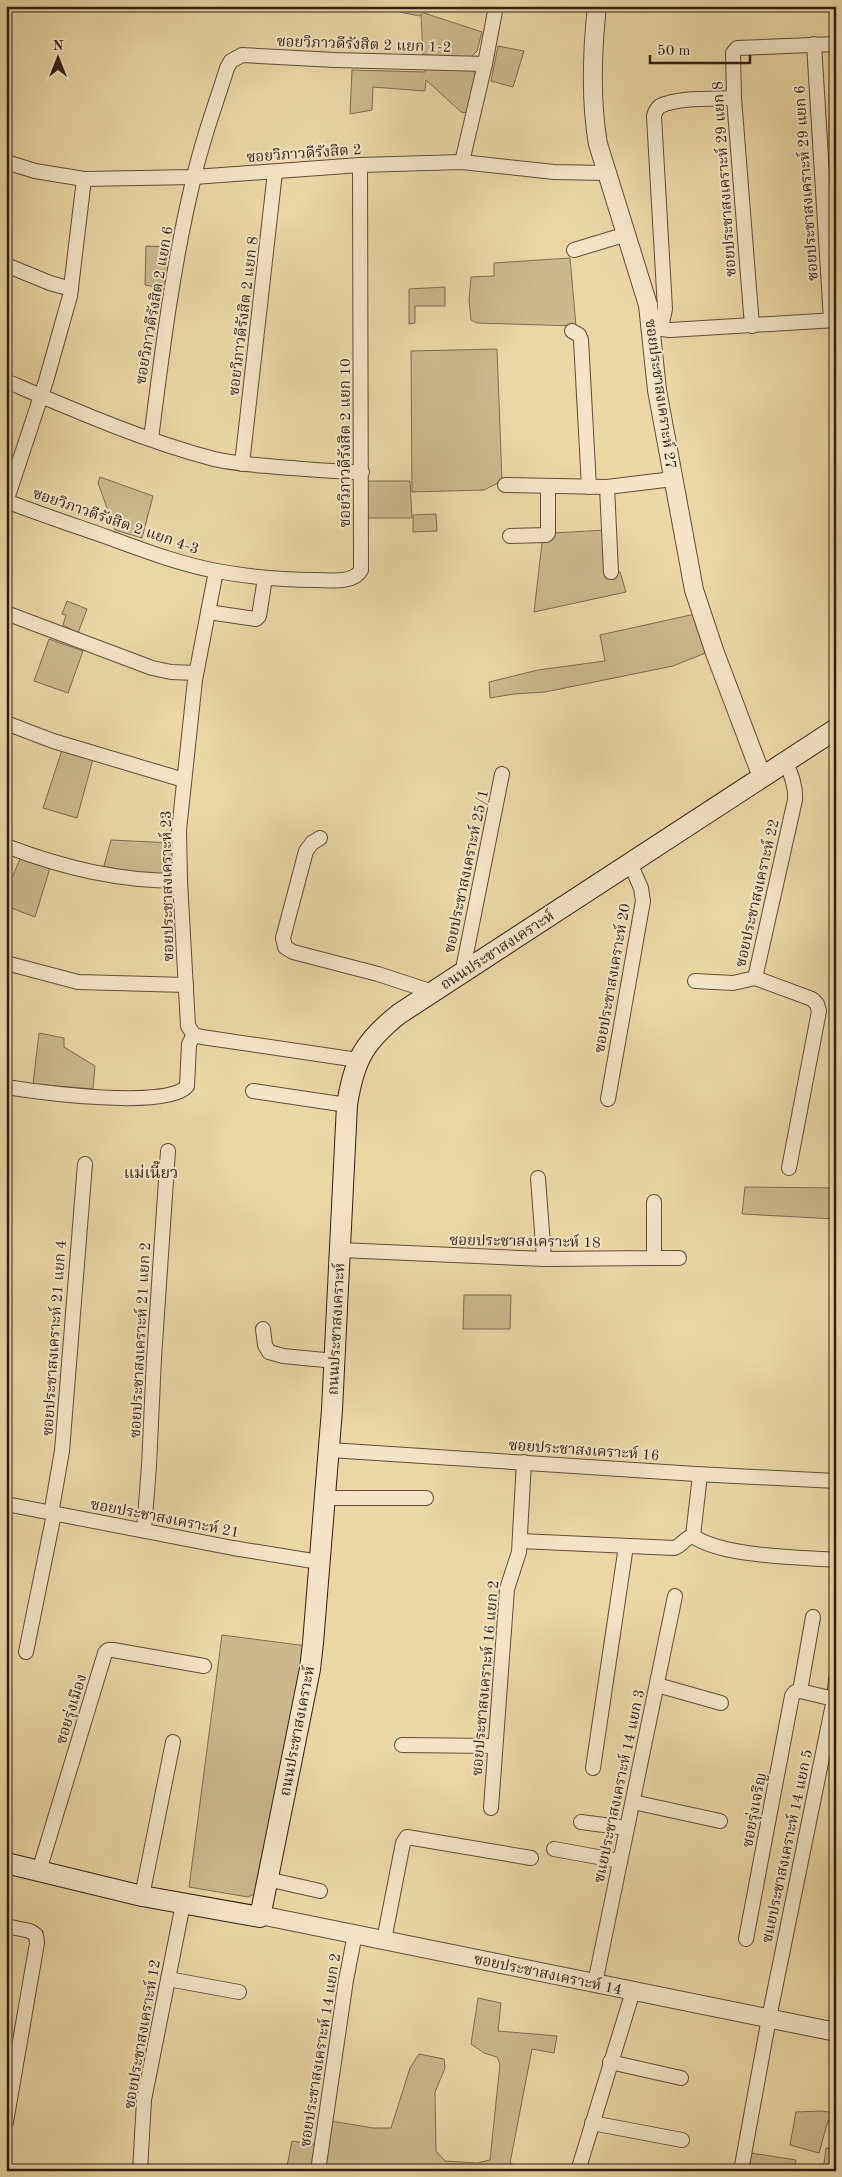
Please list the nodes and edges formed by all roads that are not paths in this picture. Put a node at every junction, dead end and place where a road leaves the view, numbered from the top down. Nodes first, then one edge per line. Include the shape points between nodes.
1 (496, 6) edge
2 (597, 6) edge
3 (814, 44) junction
4 (836, 44) edge
5 (242, 55) joint
6 (485, 64) junction
7 (734, 98) junction
8 (6, 162) edge
9 (462, 162) junction
10 (360, 165) junction
11 (275, 172) junction
12 (606, 173) junction
13 (194, 177) junction
14 (84, 179) junction
15 (627, 234) junction
16 (574, 250) dead end
17 (6, 265) edge
18 (71, 289) junction
19 (833, 320) edge
20 (752, 326) junction
21 (651, 328) junction
22 (572, 331) dead end
23 (6, 381) edge
24 (40, 396) junction
25 (151, 440) junction
26 (242, 464) junction
27 (362, 472) junction
28 (674, 480) junction
29 (504, 485) dead end
30 (548, 486) junction
31 (607, 487) junction
32 (589, 488) junction
33 (6, 502) edge
34 (510, 536) dead end
35 (216, 571) junction
36 (611, 572) dead end
37 (265, 578) junction
38 (208, 612) junction
39 (6, 614) edge
40 (196, 673) junction
41 (6, 724) edge
42 (836, 729) edge
43 (786, 762) junction
44 (502, 774) dead end
45 (762, 777) junction
46 (184, 780) junction
47 (320, 838) dead end
48 (6, 846) edge
49 (630, 863) junction
50 (180, 881) junction
51 (6, 963) edge
52 (462, 974) junction
53 (755, 978) junction
54 (695, 981) dead end
55 (186, 985) junction
56 (433, 992) junction
57 (194, 1035) junction
58 (358, 1060) junction
59 (6, 1087) edge
60 (253, 1091) dead end
61 (608, 1099) dead end
62 (347, 1105) junction
63 (168, 1151) dead end
64 (84, 1164) dead end
65 (789, 1168) dead end
66 (538, 1178) dead end
67 (654, 1202) dead end
68 (340, 1250) junction
69 (654, 1258) junction
70 (679, 1258) dead end
71 (544, 1260) junction
72 (263, 1328) dead end
73 (335, 1361) junction
74 (330, 1450) junction
75 (524, 1462) junction
76 (700, 1475) junction
77 (836, 1481) edge
78 (326, 1498) junction
79 (426, 1498) dead end
80 (6, 1504) edge
81 (52, 1514) junction
82 (144, 1530) junction
83 (693, 1536) junction
84 (520, 1541) junction
85 (626, 1546) junction
86 (836, 1560) edge
87 (319, 1562) junction
88 (675, 1596) dead end
89 (813, 1617) dead end
90 (26, 1652) dead end
91 (204, 1666) dead end
92 (836, 1680) edge
93 (657, 1684) junction
94 (800, 1691) junction
95 (834, 1699) junction
96 (721, 1703) dead end
97 (173, 1742) dead end
98 (402, 1745) dead end
99 (494, 1746) junction
100 (593, 1768) dead end
101 (633, 1802) junction
102 (491, 1808) dead end
103 (720, 1821) dead end
104 (581, 1822) dead end
105 (627, 1828) junction
106 (554, 1849) dead end
107 (531, 1858) dead end
108 (620, 1861) junction
109 (6, 1863) edge
110 (39, 1871) junction
111 (267, 1879) junction
112 (320, 1891) dead end
113 (142, 1896) junction
114 (183, 1904) junction
115 (260, 1915) junction
116 (6, 1926) edge
117 (355, 1934) junction
118 (384, 1940) junction
119 (746, 1940) dead end
120 (168, 1979) junction
121 (594, 1984) junction
122 (239, 1992) dead end
123 (633, 1992) junction
124 (769, 2018) junction
125 (836, 2032) edge
126 (610, 2062) junction
127 (681, 2078) dead end
128 (6, 2122) edge
129 (592, 2123) junction
130 (682, 2140) dead end
131 (140, 2171) edge
132 (318, 2171) edge
133 (578, 2171) edge
134 (741, 2171) edge

1 - 6 street
2 - 12 street, ซอยประชาสงเคราะห์ 27 via 592,65 594,124
3 - 4 street
3 - 7 street, ซอยประชาสงเคราะห์ 29 แยก 8 via 734,50
3 - 19 street, ซอยประชาสงเคราะห์ 29 แยก 6
5 - 6 street, ซอยวิภาวดีรังสิต 2 แยก 1-2
5 - 13 street, ซอยวิภาวดีรังสิต 2 แยก 6 via 235,57 227,68
6 - 9 street
7 - 20 street, ซอยประชาสงเคราะห์ 29 แยก 8
7 - 21 street via 678,102 656,109 666,309 662,324
8 - 14 street, ซอยวิภาวดีรังสิต 2 via 35,171
9 - 10 street, ซอยวิภาวดีรังสิต 2
9 - 12 street, ซอยวิภาวดีรังสิต 2 via 546,171
10 - 11 street, ซอยวิภาวดีรังสิต 2
10 - 27 street, ซอยวิภาวดีรังสิต 2 แยก 10
11 - 13 street, ซอยวิภาวดีรังสิต 2
11 - 26 street, ซอยวิภาวดีรังสิต 2 แยก 8
12 - 15 street, ซอยประชาสงเคราะห์ 27
13 - 14 street, ซอยวิภาวดีรังสิต 2
13 - 25 street, ซอยวิภาวดีรังสิต 2 แยก 6 via 171,294
14 - 18 street
15 - 16 street
15 - 21 street, ซอยประชาสงเคราะห์ 27 via 648,305
17 - 18 street
18 - 24 street
19 - 20 street
20 - 21 street
21 - 28 street, ซอยประชาสงเคราะห์ 27
22 - 32 street via 581,340
23 - 24 street
24 - 25 street
24 - 33 street
25 - 26 street
26 - 27 street
27 - 37 street, ซอยวิภาวดีรังสิต 2 แยก 10 via 361,570 358,576 329,580
28 - 31 street
28 - 45 street, ซอยประชาสงเคราะห์ 27 via 697,600
29 - 30 street
30 - 32 street
30 - 34 street via 548,533
31 - 32 street
31 - 36 street
33 - 35 street, ซอยวิภาวดีรังสิต 2 แยก 4-3 via 162,557
35 - 37 street, ซอยวิภาวดีรังสิต 2 แยก 10
35 - 38 street, ซอยประชาสงเคราะห์ 23
37 - 38 street via 256,619
38 - 40 street, ซอยประชาสงเคราะห์ 23
39 - 40 street via 152,668
40 - 46 street, ซอยประชาสงเคราะห์ 23
41 - 46 street
42 - 43 main road, ถนนประชาสงเคราะห์
43 - 45 main road, ถนนประชาสงเคราะห์
43 - 53 street, ซอยประชาสงเคราะห์ 22 via 794,785 794,800
44 - 52 street, ซอยประชาสงเคราะห์ 25/1
45 - 49 main road, ถนนประชาสงเคราะห์
46 - 50 street, ซอยประชาสงเคราะห์ 23
47 - 56 street via 306,851 283,938 285,947
48 - 50 street via 96,873 141,880
49 - 52 main road, ถนนประชาสงเคราะห์
49 - 61 street, ซอยประชาสงเคราะห์ 20 via 643,901
50 - 55 street, ซอยประชาสงเคราะห์ 23
51 - 55 street via 78,982
52 - 56 main road, ถนนประชาสงเคราะห์
53 - 54 street via 733,983
53 - 65 street, ซอยประชาสงเคราะห์ 22 via 812,1000 819,1011
55 - 57 street, ซอยประชาสงเคราะห์ 23 via 188,1026
56 - 58 main road, ถนนประชาสงเคราะห์ via 384,1026
57 - 58 street
57 - 59 street via 188,1044 187,1086 174,1095 93,1097
58 - 62 main road, ถนนประชาสงเคราะห์
60 - 62 street
62 - 68 main road, ถนนประชาสงเคราะห์
63 - 82 street, ซอยประชาสงเคราะห์ 21 แยก 2
64 - 81 street, ซอยประชาสงเคราะห์ 21 แยก 4 via 62,1451
66 - 71 street
67 - 69 street
68 - 71 street, ซอยประชาสงเคราะห์ 18
68 - 73 main road, ถนนประชาสงเคราะห์
69 - 70 street, ซอยประชาสงเคราะห์ 18
69 - 71 street, ซอยประชาสงเคราะห์ 18
72 - 73 street via 269,1352
73 - 74 main road, ถนนประชาสงเคราะห์
74 - 75 street, ซอยประชาสงเคราะห์ 16
74 - 78 main road, ถนนประชาสงเคราะห์
75 - 76 street, ซอยประชาสงเคราะห์ 16
75 - 84 street, ซอยประชาสงเคราะห์ 16 แยก 2
76 - 77 street, ซอยประชาสงเคราะห์ 16
76 - 83 street
78 - 79 street
78 - 87 main road, ถนนประชาสงเคราะห์
80 - 81 street, ซอยประชาสงเคราะห์ 21
81 - 82 street, ซอยประชาสงเคราะห์ 21
81 - 90 street, ซอยประชาสงเคราะห์ 21 แยก 4
82 - 87 street, ซอยประชาสงเคราะห์ 21
83 - 85 street via 674,1548
83 - 86 street via 709,1545 768,1556
84 - 85 street
84 - 99 street, ซอยประชาสงเคราะห์ 16 แยก 2 via 507,1589
85 - 100 street
87 - 111 main road, ถนนประชาสงเคราะห์ via 310,1669
88 - 93 street, ซแยประชาสงเคราะห์ 14 แยก 3
89 - 94 street, ซอยรุ่งเจริญ
91 - 110 street, ซอยรุ่งเมือง via 113,1650 105,1653
92 - 95 street, ซแยประชาสงเคราะห์ 14 แยก 5
93 - 96 street
93 - 101 street, ซแยประชาสงเคราะห์ 14 แยก 3
94 - 95 street
94 - 119 street, ซอยรุ่งเจริญ via 792,1696
95 - 124 street, ซแยประชาสงเคราะห์ 14 แยก 5
97 - 113 street
98 - 99 street
99 - 102 street, ซอยประชาสงเคราะห์ 16 แยก 2
101 - 103 street
101 - 105 street, ซแยประชาสงเคราะห์ 14 แยก 3
104 - 105 street
105 - 108 street, ซแยประชาสงเคราะห์ 14 แยก 3
106 - 108 street
107 - 118 street via 407,1837 403,1843
108 - 121 street, ซแยประชาสงเคราะห์ 14 แยก 3
109 - 110 main road
110 - 113 main road
111 - 112 street
111 - 115 main road, ถนนประชาสงเคราะห์
113 - 114 main road
114 - 115 main road
114 - 120 street, ซอยประชาสงเคราะห์ 12
115 - 117 street, ซอยประชาสงเคราะห์ 14
116 - 128 street via 30,1931 36,1935 37,1943
117 - 118 street, ซอยประชาสงเคราะห์ 14
117 - 132 street, ซอยประชาสงเคราะห์ 14 แยก 2
118 - 121 street, ซอยประชาสงเคราะห์ 14
120 - 122 street
120 - 131 street, ซอยประชาสงเคราะห์ 12 via 144,2100
121 - 123 street, ซอยประชาสงเคราะห์ 14
123 - 124 street, ซอยประชาสงเคราะห์ 14
123 - 126 street
124 - 125 street, ซอยประชาสงเคราะห์ 14
124 - 134 street, ซแยประชาสงเคราะห์ 14 แยก 5
126 - 127 street
126 - 129 street
129 - 130 street
129 - 133 street

